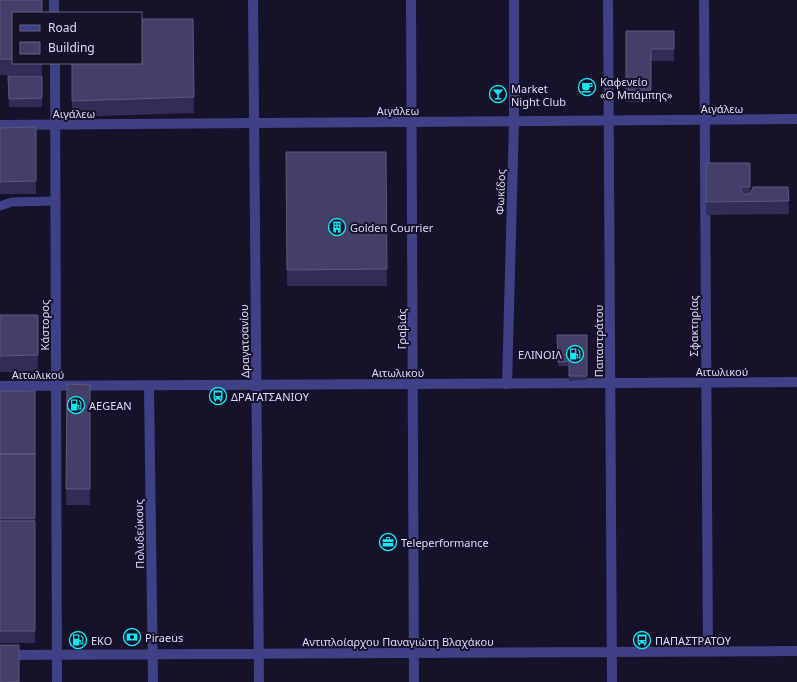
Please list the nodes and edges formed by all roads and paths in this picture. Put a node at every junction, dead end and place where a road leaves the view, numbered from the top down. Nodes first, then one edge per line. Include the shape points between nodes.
1 (54, 0) edge
2 (253, 0) edge
3 (411, 0) edge
4 (514, 0) edge
5 (608, 0) edge
6 (704, 0) edge
7 (54, 12) edge
8 (55, 64) edge
9 (797, 119) edge
10 (704, 120) junction
11 (608, 121) junction
12 (412, 122) junction
13 (514, 122) junction
14 (254, 123) junction
15 (0, 125) edge
16 (55, 125) junction
17 (56, 201) junction
18 (0, 206) edge
19 (797, 382) edge
20 (610, 383) junction
21 (706, 383) junction
22 (413, 384) junction
23 (507, 384) junction
24 (256, 385) junction
25 (0, 386) edge
26 (56, 386) junction
27 (148, 386) junction
28 (612, 652) junction
29 (708, 652) junction
30 (797, 652) edge
31 (414, 653) junction
32 (258, 654) junction
33 (0, 655) edge
34 (57, 655) junction
35 (153, 655) junction
36 (57, 682) edge
37 (153, 682) edge
38 (259, 682) edge
39 (414, 682) edge
40 (612, 682) edge

1 - 7 street
2 - 14 street, Δραγατσανίου
3 - 12 street, Γραβιάς
4 - 13 street, Φωκίδος
5 - 11 street, Παπαστράτου
6 - 10 street, Σφακτηρίας
8 - 16 street, Κάστορος
9 - 10 street, Αιγάλεω
10 - 11 street, Αιγάλεω
10 - 21 street, Σφακτηρίας
11 - 13 street, Αιγάλεω
11 - 20 street, Παπαστράτου
12 - 13 street, Αιγάλεω
12 - 14 street, Αιγάλεω
12 - 22 street, Γραβιάς
13 - 23 street, Φωκίδος
14 - 16 street, Αιγάλεω
14 - 24 street, Δραγατσανίου
15 - 16 street, Αιγάλεω
16 - 17 street, Κάστορος
17 - 18 lane via 12,202
17 - 26 street, Κάστορος
19 - 21 street, Αιτωλικού
20 - 21 street, Αιτωλικού
20 - 23 street, Αιτωλικού
20 - 28 street, Παπαστράτου
21 - 29 street, Σφακτηρίας
22 - 23 street, Αιτωλικού
22 - 24 street, Αιτωλικού
22 - 31 street, Γραβιάς
24 - 27 street, Αιτωλικού
24 - 32 street, Δραγατσανίου
25 - 26 street, Αιτωλικού
26 - 27 street, Αιτωλικού
26 - 34 street, Κάστορος
27 - 35 street, Πολυδεύκους
28 - 29 street, Αντιπλοίαρχου Παναγιώτη Βλαχάκου
28 - 31 street, Αντιπλοίαρχου Παναγιώτη Βλαχάκου
28 - 40 street, Παπαστράτου
29 - 30 street, Αντιπλοίαρχου Παναγιώτη Βλαχάκου
31 - 32 street, Αντιπλοίαρχου Παναγιώτη Βλαχάκου
31 - 39 street, Γραβιάς
32 - 35 street, Αντιπλοίαρχου Παναγιώτη Βλαχάκου
32 - 38 street, Δραγατσανίου
33 - 34 street, Αντιπλοίαρχου Παναγιώτη Βλαχάκου
34 - 35 street, Αντιπλοίαρχου Παναγιώτη Βλαχάκου
34 - 36 street, Κάστορος
35 - 37 street, Πολυδεύκους

